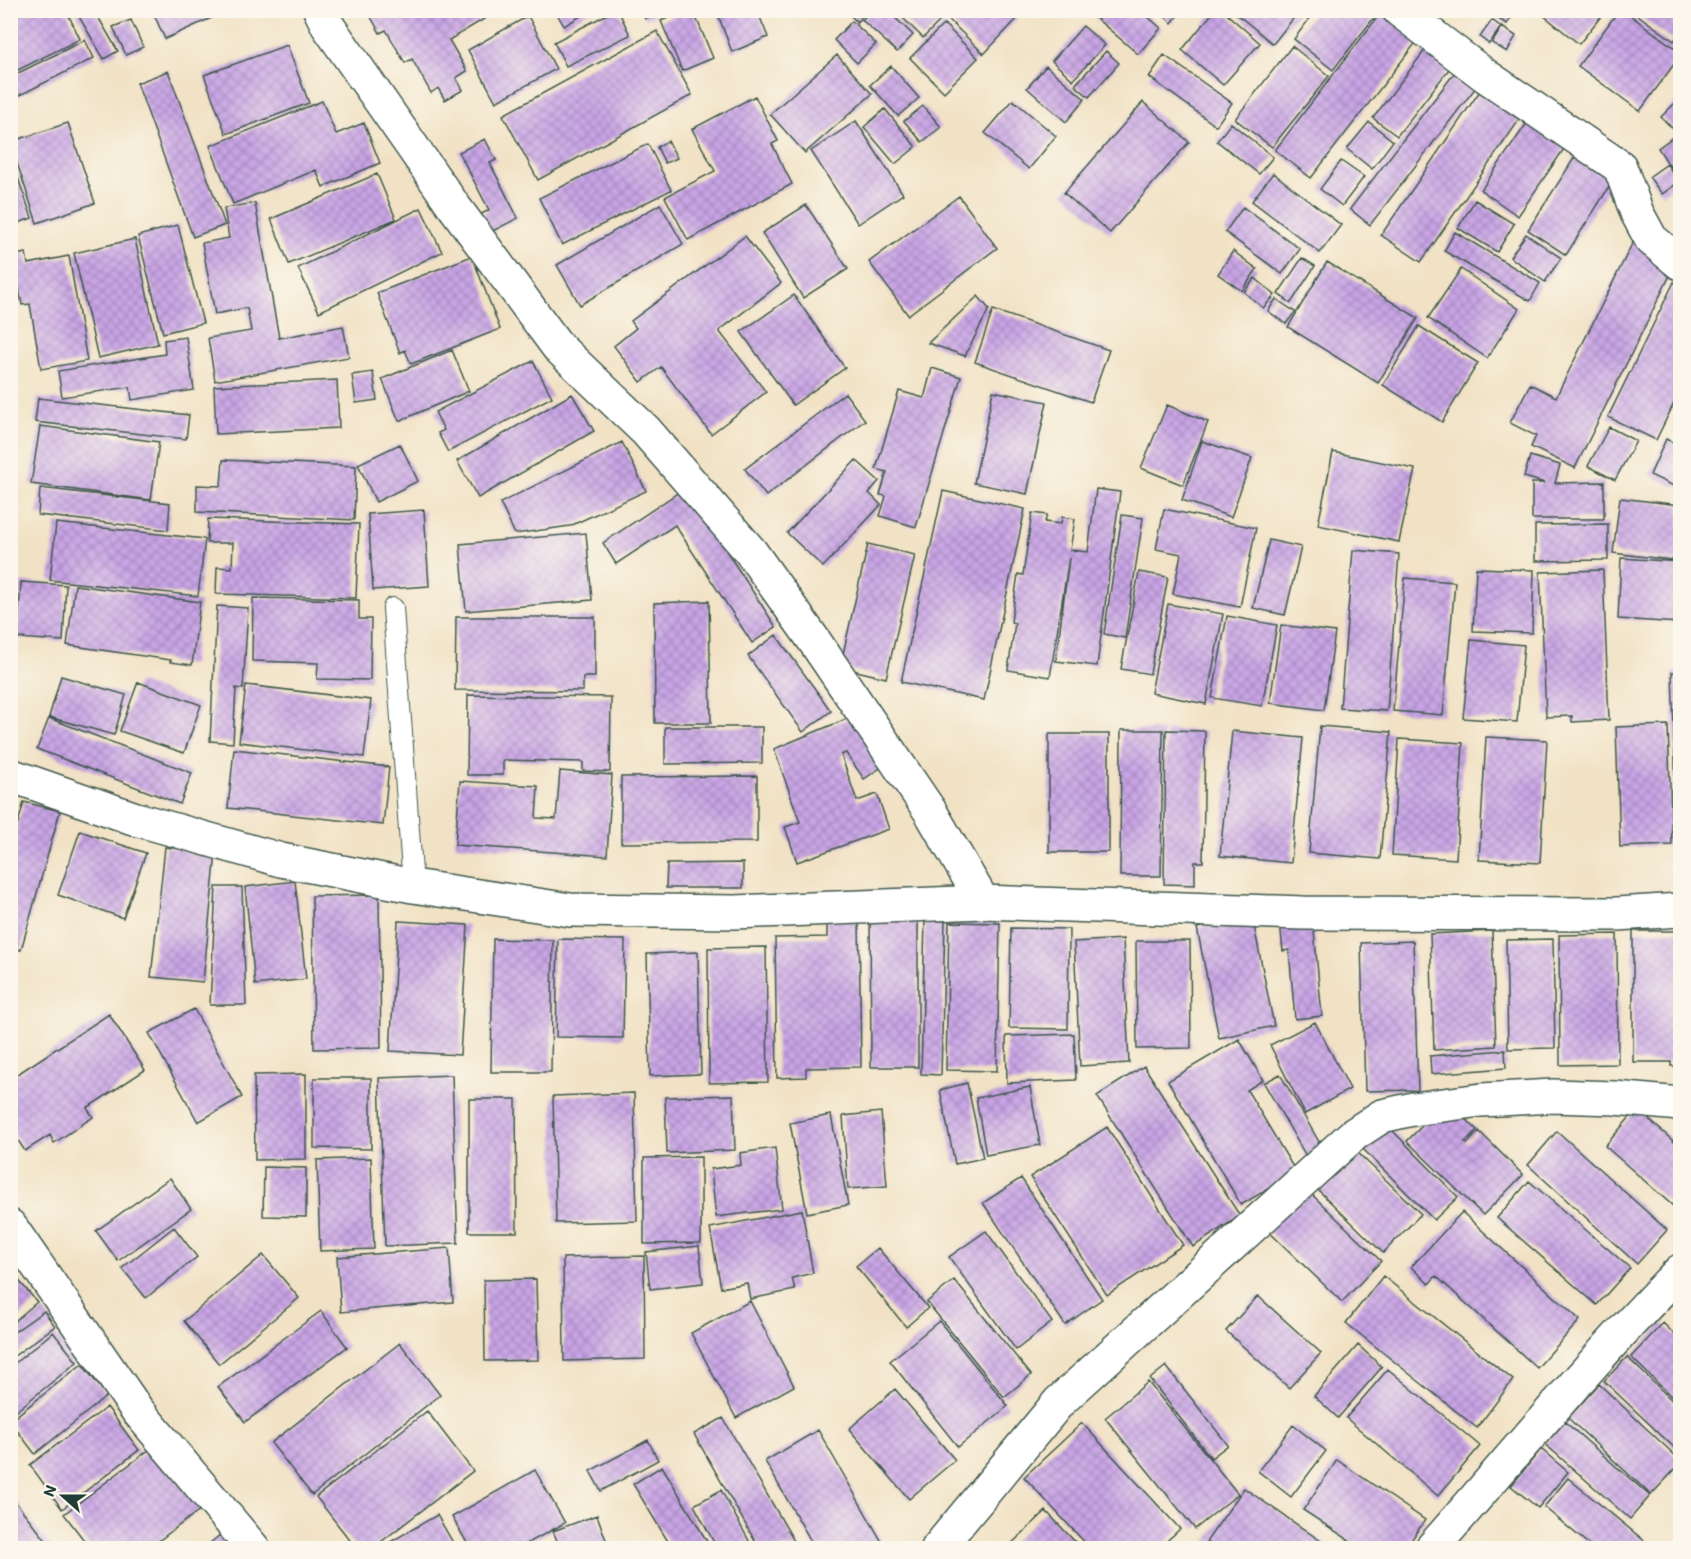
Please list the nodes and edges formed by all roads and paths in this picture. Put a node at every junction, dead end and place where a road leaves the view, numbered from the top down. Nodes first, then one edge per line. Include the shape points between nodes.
1 (320, 10) edge
2 (1399, 10) edge
3 (1680, 263) edge
4 (393, 609) dead end
5 (10, 775) edge
6 (413, 886) junction
7 (983, 902) junction
8 (1680, 910) edge
9 (1680, 1104) edge
10 (10, 1226) edge
11 (1680, 1270) edge
12 (253, 1548) edge
13 (938, 1548) edge
14 (1432, 1548) edge

1 - 7 street via 446,196 558,347 646,431 751,552 930,811
2 - 3 street via 1486,76 1620,167 1651,239
4 - 6 lane
5 - 6 street via 136,819 281,860
6 - 7 street via 570,910 735,912
7 - 8 street via 1303,913 1617,915
9 - 13 street via 1553,1096 1481,1100 1382,1116 1353,1135 1059,1402
10 - 12 street via 137,1410
11 - 14 street via 1516,1449

